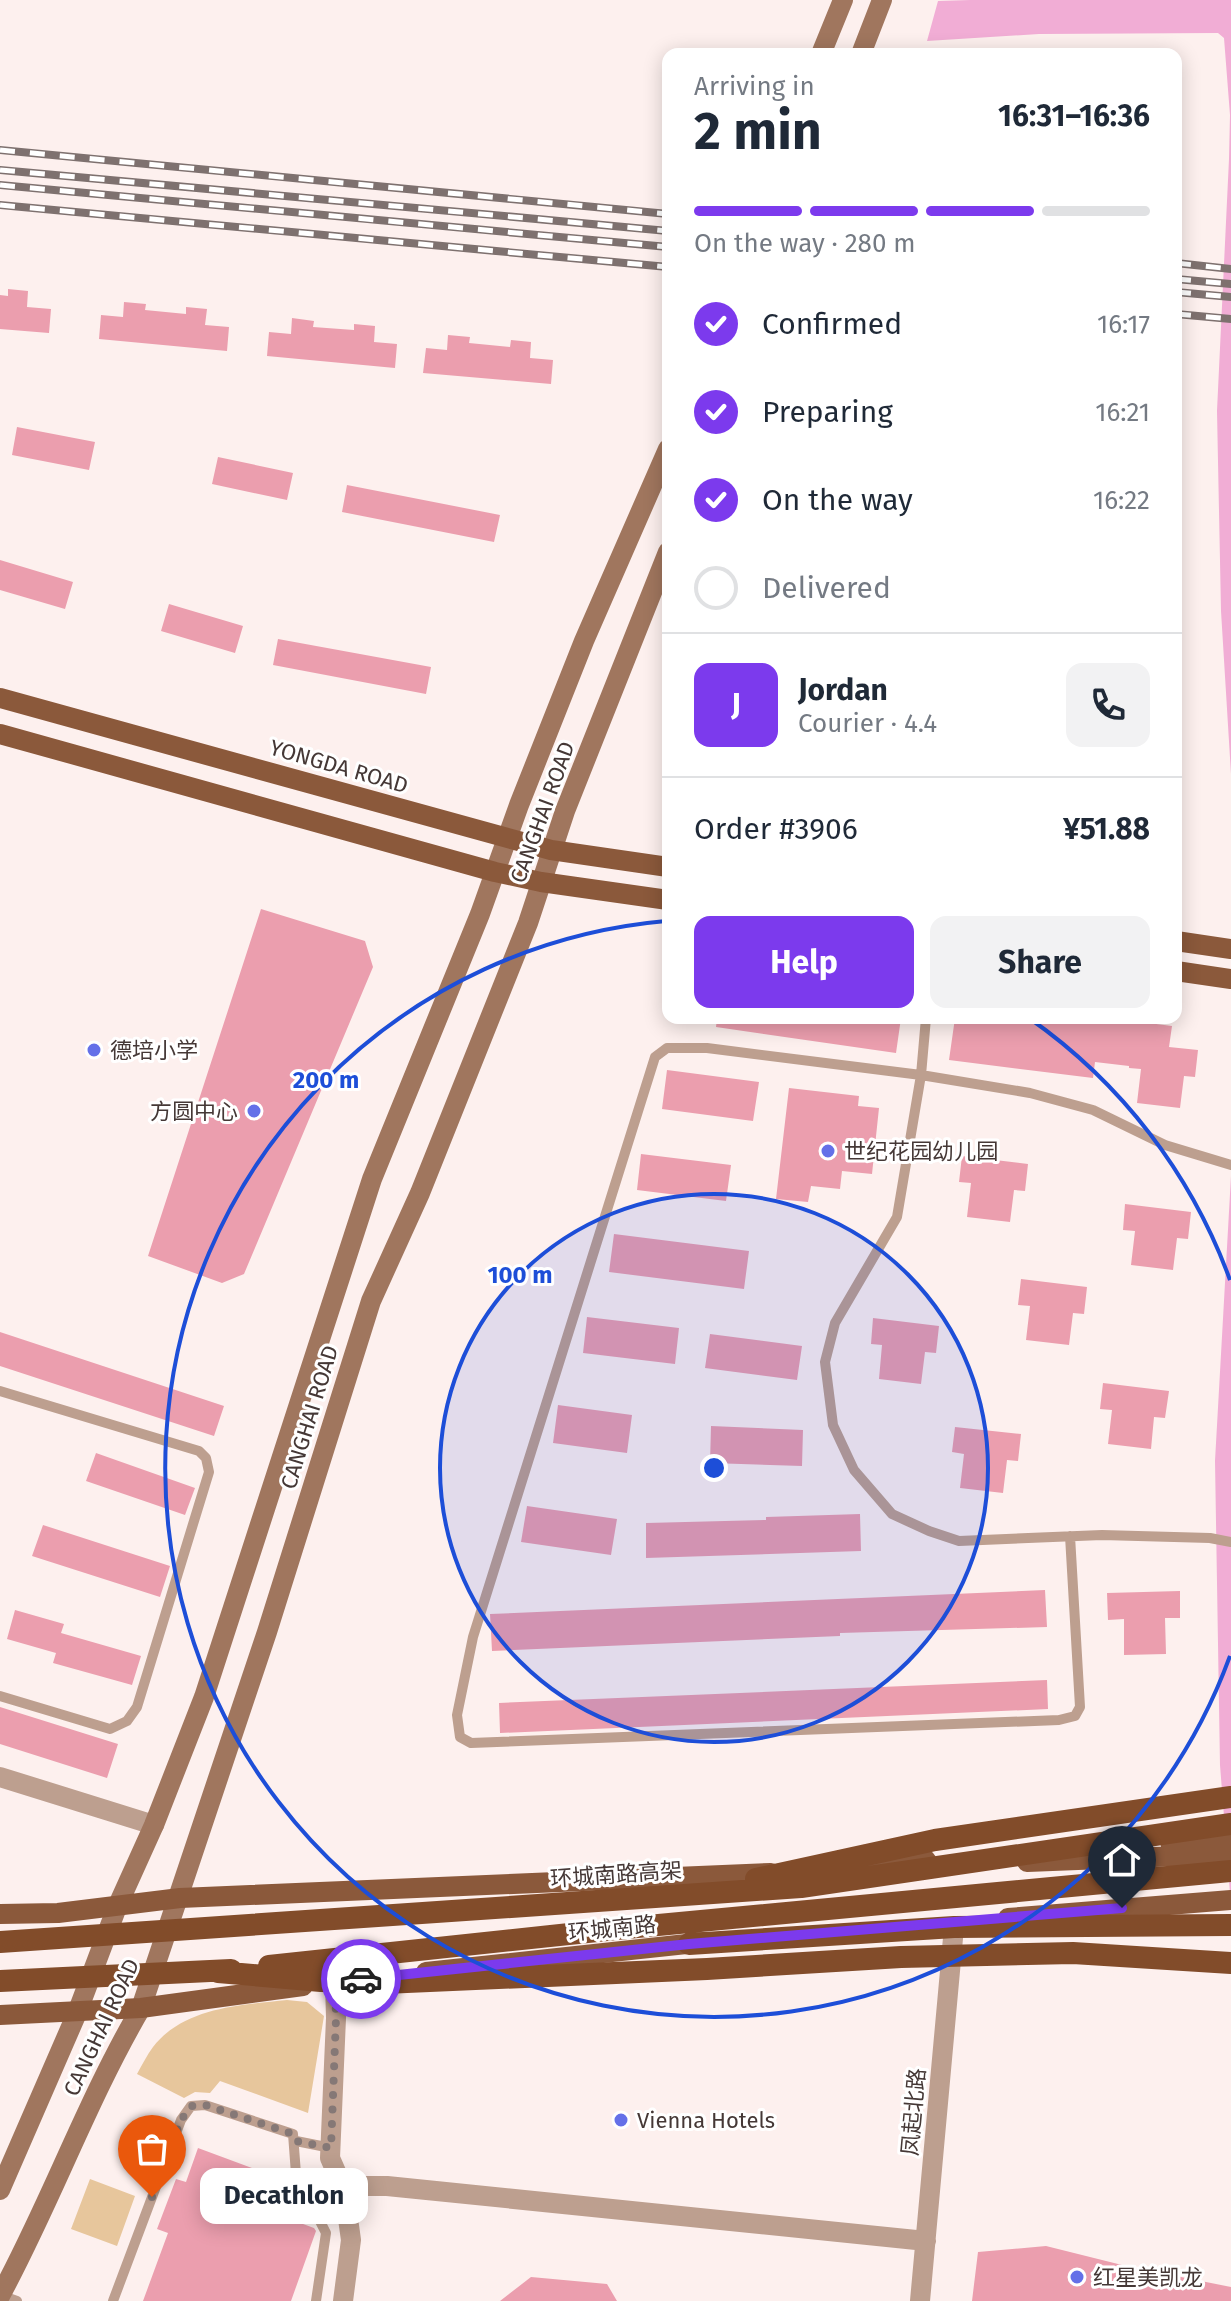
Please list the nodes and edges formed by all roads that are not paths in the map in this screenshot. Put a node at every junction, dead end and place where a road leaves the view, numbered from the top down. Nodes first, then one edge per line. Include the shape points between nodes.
1 (843, 0) edge
2 (882, 0) edge
3 (823, 48) edge
4 (863, 48) edge
5 (662, 463) edge
6 (662, 567) edge
7 (0, 698) edge
8 (0, 734) edge
9 (507, 838) junction
10 (551, 850) junction
11 (662, 866) edge
12 (495, 872) junction
13 (541, 882) junction
14 (662, 899) edge
15 (1182, 942) edge
16 (1228, 949) edge
17 (1182, 972) edge
18 (1222, 977) edge
19 (925, 1024) edge
20 (921, 1075) junction
21 (1231, 1165) edge
22 (0, 1391) edge
23 (1070, 1536) junction
24 (1231, 1542) edge
25 (0, 1696) edge
26 (0, 1777) edge
27 (1231, 1797) edge
28 (1231, 1824) edge
29 (154, 1825) junction
30 (1217, 1844) edge
31 (1231, 1854) edge
32 (1231, 1871) edge
33 (674, 1887) junction
34 (180, 1898) junction
35 (1223, 1900) edge
36 (117, 1907) junction
37 (0, 1914) edge
38 (1225, 1924) edge
39 (954, 1927) junction
40 (0, 1942) edge
41 (689, 1944) junction
42 (1231, 1963) edge
43 (218, 1972) junction
44 (0, 1981) edge
45 (335, 1982) junction
46 (141, 2008) junction
47 (77, 2013) junction
48 (0, 2015) edge
49 (296, 2141) junction
50 (331, 2148) junction
51 (0, 2190) edge
52 (344, 2190) junction
53 (926, 2241) junction
54 (0, 2296) edge
55 (17, 2301) edge
56 (113, 2301) edge
57 (316, 2301) edge
58 (343, 2301) edge
59 (920, 2301) edge

1 - 3 main road
2 - 4 main road
5 - 9 main road, CANGHAI ROAD via 584,641
6 - 10 main road, CANGHAI ROAD
7 - 9 main road, YONGDA ROAD
8 - 12 main road
9 - 10 main road, YONGDA ROAD
9 - 12 main road, CANGHAI ROAD
10 - 11 main road, YONGDA ROAD
10 - 13 main road, CANGHAI ROAD
12 - 13 main road
12 - 29 main road, CANGHAI ROAD via 372,1179 204,1697
13 - 14 main road
13 - 34 main road, CANGHAI ROAD via 420,1193 371,1301
15 - 16 main road
17 - 18 main road
19 - 20 lane
20 - 21 lane via 1030,1093 1093,1110 1165,1145
20 - 23 lane via 897,1217 835,1323 825,1362 833,1425 854,1470 892,1514 959,1541
20 - 23 lane via 707,1048 667,1048 655,1057 473,1637 457,1715 460,1737 471,1743 1075,1716 1080,1707
22 - 25 lane via 199,1451 209,1472 137,1707 127,1721 110,1729
23 - 24 lane
26 - 29 street
27 - 33 highway, bridge via 935,1840
28 - 33 highway, 环城南路高架, bridge via 801,1887
29 - 36 main road, CANGHAI ROAD
30 - 31 main road, 环城南路
30 - 33 main road, 环城南路
32 - 43 highway, bridge
33 - 34 main road, 环城南路
33 - 40 highway, 环城南路高架, bridge
34 - 36 main road, 环城南路
34 - 46 main road, CANGHAI ROAD
35 - 41 main road, 环城南路
36 - 37 main road, 环城南路
36 - 47 main road, CANGHAI ROAD
38 - 39 highway
39 - 41 highway
39 - 53 street, 凤起北路
41 - 45 main road, 环城南路
42 - 43 highway, bridge via 1073,1953 901,1957 384,1983
43 - 44 highway, bridge
45 - 46 main road, 环城南路
45 - 50 street
46 - 47 main road, 环城南路
46 - 54 main road, CANGHAI ROAD via 115,2052
47 - 48 main road, 环城南路
47 - 51 main road, CANGHAI ROAD
49 - 50 lane
49 - 56 lane via 293,2134 205,2105 191,2106 181,2120
49 - 57 lane via 296,2174 326,2233
50 - 52 street
52 - 53 street via 387,2186
52 - 58 street via 351,2240
53 - 59 street, 凤起北路
54 - 55 lane

